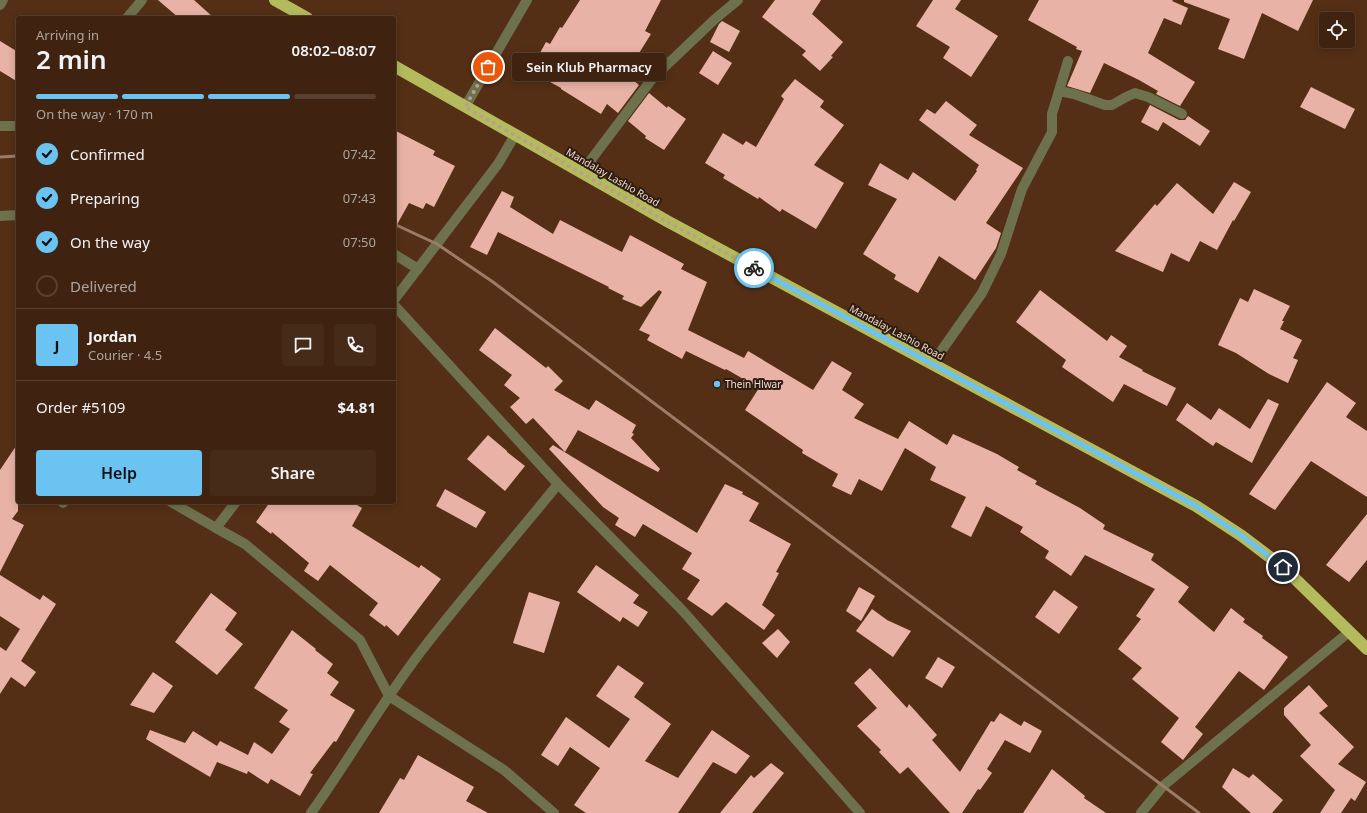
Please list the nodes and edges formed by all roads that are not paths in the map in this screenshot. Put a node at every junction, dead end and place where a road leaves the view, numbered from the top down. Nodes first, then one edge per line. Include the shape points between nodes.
1 (3, 0) edge
2 (142, 0) edge
3 (275, 0) edge
4 (527, 0) edge
5 (738, 0) edge
6 (0, 4) edge
7 (130, 16) edge
8 (304, 16) edge
9 (1068, 61) dead end
10 (396, 67) edge
11 (1059, 91) junction
12 (465, 107) junction
13 (1182, 114) dead end
14 (0, 126) edge
15 (16, 126) edge
16 (515, 135) junction
17 (581, 173) junction
18 (16, 215) edge
19 (0, 216) edge
20 (396, 255) edge
21 (418, 269) junction
22 (396, 297) edge
23 (396, 307) edge
24 (932, 364) junction
25 (558, 484) junction
26 (174, 504) edge
27 (234, 504) edge
28 (216, 528) junction
29 (1349, 632) junction
30 (1367, 649) edge
31 (389, 696) junction
32 (311, 813) edge
33 (554, 813) edge
34 (860, 813) edge
35 (1141, 813) edge

1 - 6 street
2 - 7 street
3 - 8 highway
4 - 12 street
5 - 17 street via 714,19 652,80
9 - 11 street
10 - 12 highway, Mandalay Lashio Road
11 - 13 street via 1105,105 1112,105 1135,93
11 - 24 street via 1052,114 1052,132 1022,189 992,274 982,293
12 - 16 highway, Mandalay Lashio Road
14 - 15 street
16 - 17 highway, Mandalay Lashio Road
16 - 21 street via 498,164
17 - 24 highway, Mandalay Lashio Road
18 - 19 street
20 - 21 street
21 - 22 street
23 - 25 street
24 - 29 highway, Mandalay Lashio Road via 1196,506 1283,567
25 - 31 street via 422,650
25 - 34 street via 683,611
26 - 28 street
27 - 28 street
28 - 31 street via 245,544 360,640
29 - 30 highway, Mandalay Lashio Road
29 - 35 street via 1163,786
31 - 32 street
31 - 33 street via 504,770

